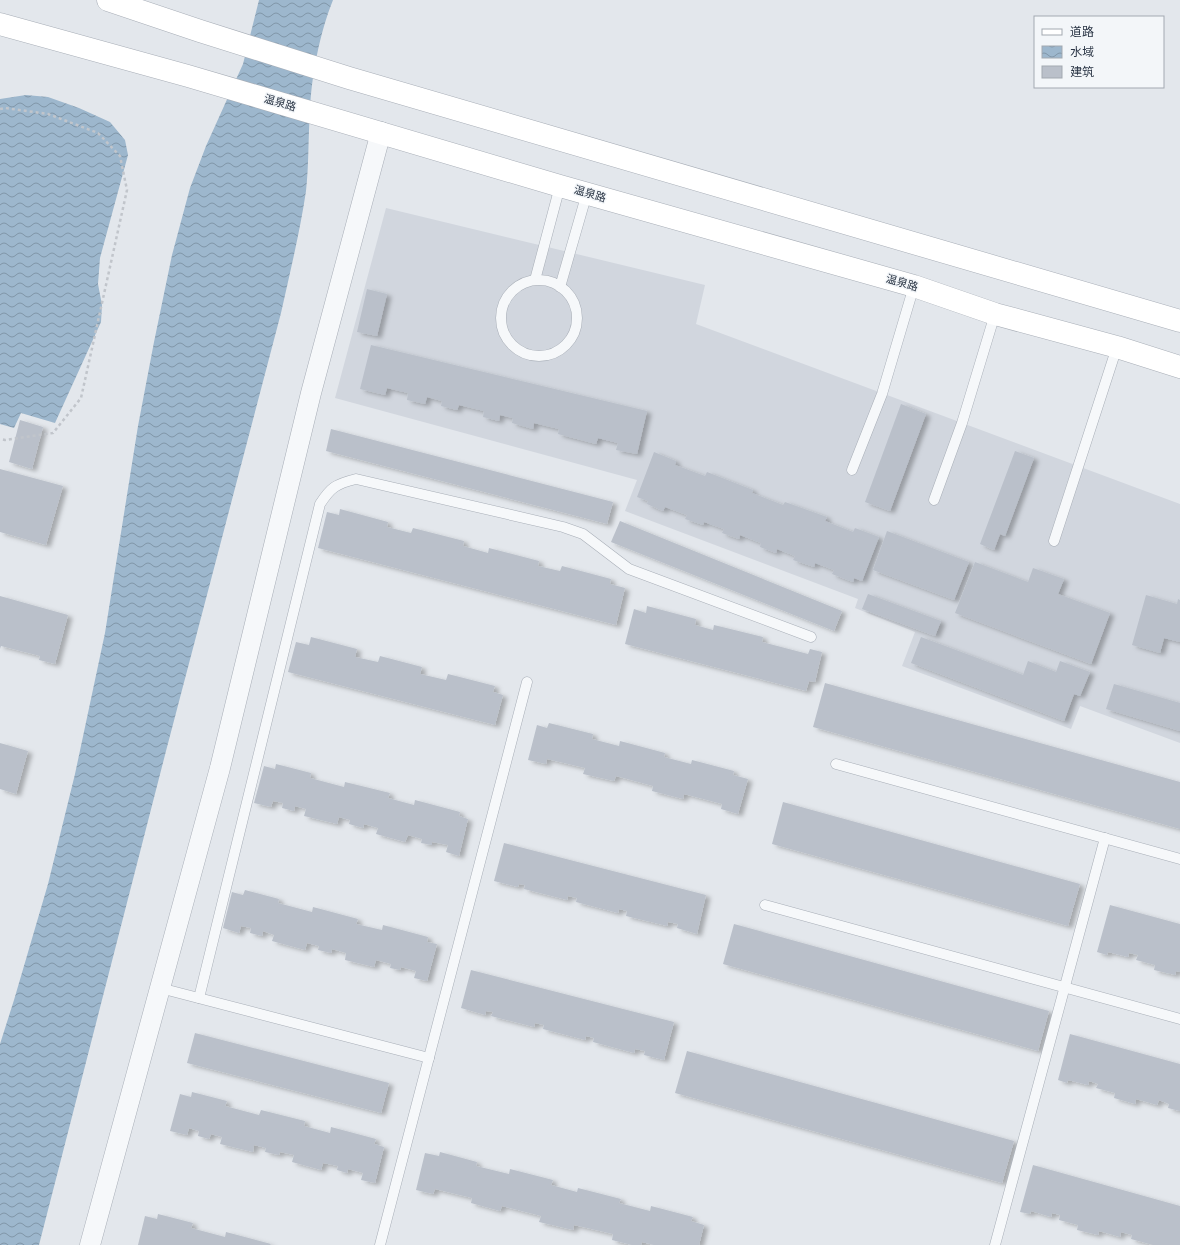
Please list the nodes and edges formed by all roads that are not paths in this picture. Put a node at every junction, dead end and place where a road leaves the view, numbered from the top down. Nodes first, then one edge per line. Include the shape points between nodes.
1 (108, 0) edge
2 (0, 24) edge
3 (381, 132) junction
4 (560, 186) junction
5 (587, 193) junction
6 (535, 280) junction
7 (914, 286) junction
8 (560, 287) junction
9 (995, 314) junction
10 (1180, 321) edge
11 (1117, 347) junction
12 (1180, 367) edge
13 (852, 470) dead end
14 (934, 500) dead end
15 (1054, 542) dead end
16 (811, 637) dead end
17 (527, 682) dead end
18 (836, 764) dead end
19 (1105, 838) junction
20 (1180, 859) edge
21 (765, 905) dead end
22 (160, 988) junction
23 (1065, 988) junction
24 (199, 998) junction
25 (1180, 1020) edge
26 (429, 1058) junction
27 (90, 1245) edge
28 (380, 1245) edge
29 (995, 1245) edge

1 - 10 main road via 348,78
2 - 3 main road, 温泉路
3 - 4 main road, 温泉路
3 - 22 street via 310,393 220,768
4 - 5 main road, 温泉路
4 - 6 lane
5 - 7 main road, 温泉路
5 - 8 lane
6 - 8 lane via 548,281
6 - 8 lane via 514,290 506,298 502,308 503,330 508,341 526,354 538,356 560,350 574,332 577,319 575,306 569,295
7 - 9 main road, 温泉路
7 - 13 lane via 882,394
9 - 11 main road, 温泉路
9 - 14 lane via 962,423
11 - 12 main road, 温泉路
11 - 15 lane
16 - 24 lane via 629,569 583,534 563,527 356,480 341,483 328,492 320,504
17 - 26 lane
18 - 19 lane
19 - 20 lane
19 - 23 lane
21 - 23 lane
22 - 24 lane
22 - 27 street
23 - 25 lane
23 - 29 lane
24 - 26 lane
26 - 28 lane

